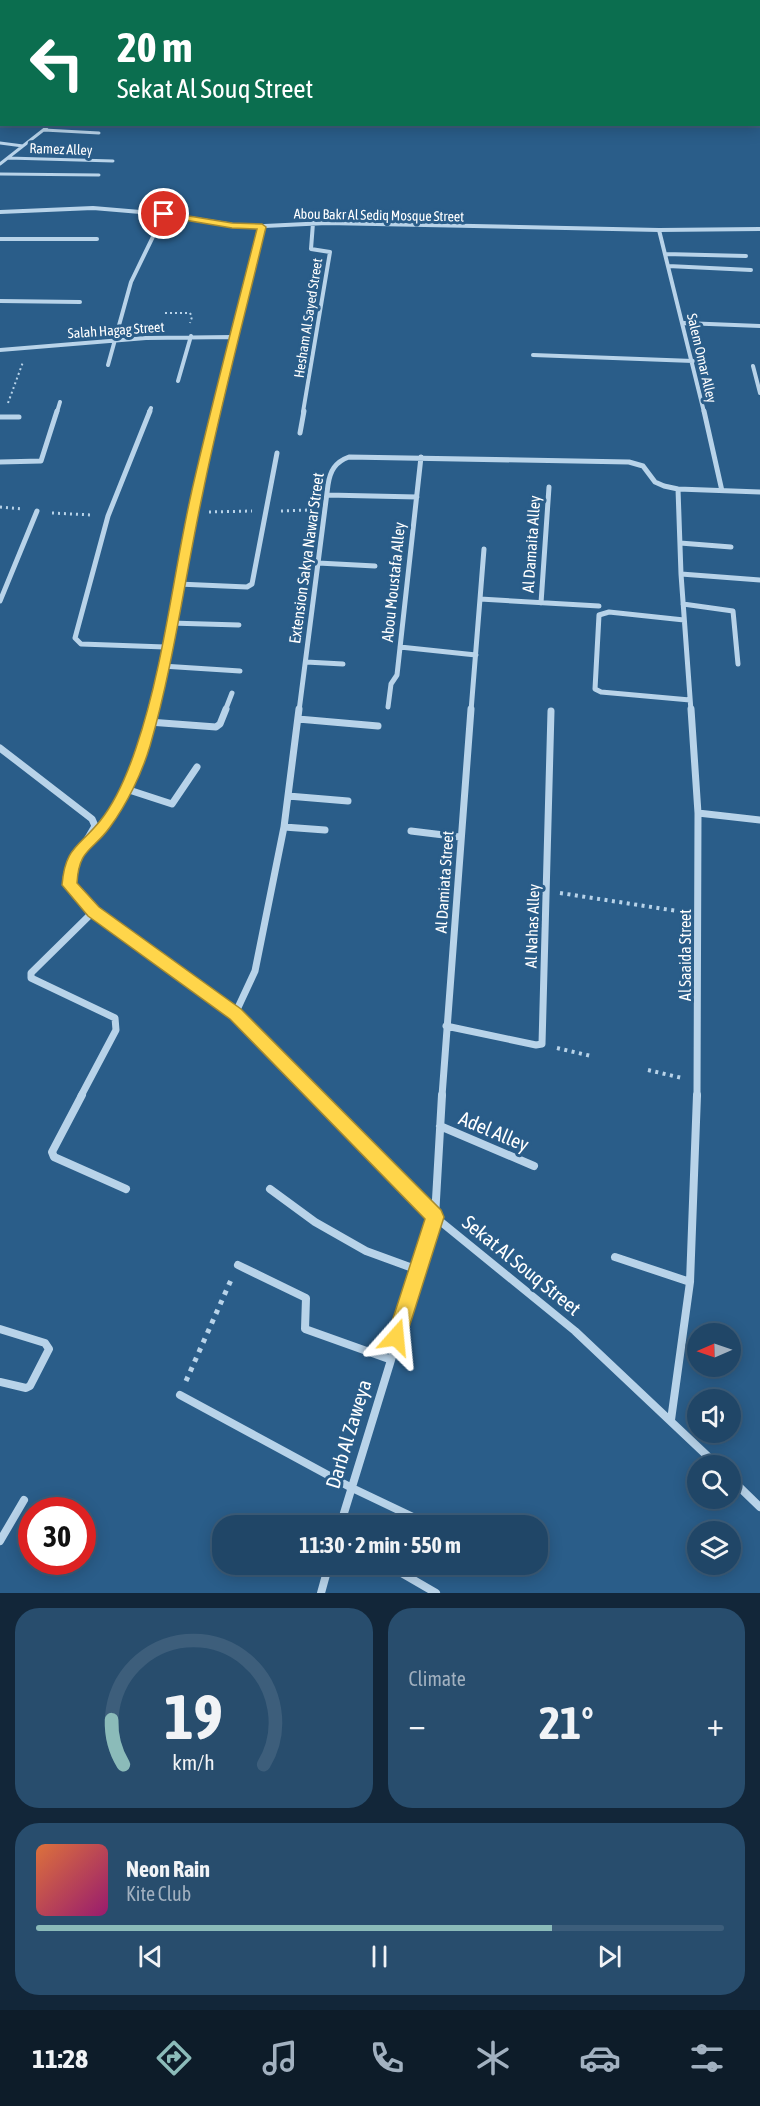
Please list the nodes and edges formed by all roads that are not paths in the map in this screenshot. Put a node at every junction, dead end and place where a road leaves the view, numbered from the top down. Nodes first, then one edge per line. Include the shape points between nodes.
1 (49, 126) edge
2 (44, 130) junction
3 (99, 133) dead end
4 (0, 143) edge
5 (23, 146) junction
6 (8, 158) junction
7 (113, 161) dead end
8 (0, 164) edge
9 (0, 174) edge
10 (99, 175) dead end
11 (0, 212) edge
12 (164, 214) junction
13 (313, 224) junction
14 (262, 227) junction
15 (760, 229) edge
16 (660, 230) junction
17 (0, 238) edge
18 (97, 239) dead end
19 (665, 254) junction
20 (746, 256) dead end
21 (668, 266) junction
22 (751, 270) dead end
23 (0, 301) edge
24 (80, 302) dead end
25 (684, 323) junction
26 (760, 326) edge
27 (189, 336) junction
28 (233, 337) junction
29 (115, 339) junction
30 (0, 350) edge
31 (533, 355) dead end
32 (693, 361) junction
33 (108, 365) dead end
34 (753, 366) dead end
35 (178, 381) dead end
36 (760, 393) edge
37 (60, 402) dead end
38 (151, 408) dead end
39 (1, 417) edge
40 (19, 417) dead end
41 (300, 433) dead end
42 (277, 453) dead end
43 (421, 458) junction
44 (0, 462) edge
45 (549, 487) dead end
46 (678, 489) junction
47 (722, 491) junction
48 (760, 492) edge
49 (327, 495) junction
50 (417, 497) junction
51 (37, 511) dead end
52 (680, 543) junction
53 (731, 547) dead end
54 (484, 549) dead end
55 (318, 563) junction
56 (375, 566) dead end
57 (681, 574) junction
58 (760, 580) edge
59 (178, 584) junction
60 (3, 589) edge
61 (480, 599) junction
62 (0, 601) edge
63 (541, 603) junction
64 (683, 604) junction
65 (599, 606) dead end
66 (684, 620) junction
67 (170, 623) junction
68 (238, 625) dead end
69 (165, 647) junction
70 (400, 648) junction
71 (476, 655) junction
72 (306, 662) junction
73 (343, 664) dead end
74 (738, 664) dead end
75 (162, 666) junction
76 (240, 671) dead end
77 (232, 693) dead end
78 (690, 700) junction
79 (388, 707) dead end
80 (551, 711) dead end
81 (298, 719) junction
82 (149, 722) junction
83 (378, 726) dead end
84 (0, 748) edge
85 (197, 767) dead end
86 (126, 789) junction
87 (288, 796) junction
88 (348, 801) dead end
89 (698, 813) junction
90 (760, 820) edge
91 (284, 827) junction
92 (325, 830) dead end
93 (411, 831) dead end
94 (93, 834) junction
95 (460, 837) junction
96 (94, 911) junction
97 (235, 1014) junction
98 (446, 1026) junction
99 (440, 1126) junction
100 (534, 1166) dead end
101 (126, 1189) dead end
102 (270, 1189) dead end
103 (435, 1217) junction
104 (615, 1257) dead end
105 (238, 1265) road end
106 (418, 1270) junction
107 (690, 1282) junction
108 (0, 1329) edge
109 (389, 1359) junction
110 (0, 1382) edge
111 (180, 1395) road end
112 (671, 1420) junction
113 (707, 1455) edge
114 (350, 1487) junction
115 (741, 1489) edge
116 (760, 1507) edge
117 (18, 1510) edge
118 (343, 1515) edge
119 (409, 1515) edge
120 (0, 1541) edge
121 (326, 1575) edge
122 (405, 1575) edge
123 (321, 1593) edge
124 (436, 1593) edge

1 - 2 street
2 - 3 street
2 - 5 street
4 - 5 street
5 - 6 street
6 - 7 street, Ramez Alley
6 - 8 street
9 - 10 street
11 - 12 street, Abou Bakr Al Sediq Mosque Street via 74,208
12 - 14 street, Abou Bakr Al Sediq Mosque Street
12 - 29 street via 131,282
13 - 14 street, Abou Bakr Al Sediq Mosque Street
13 - 16 street, Abou Bakr Al Sediq Mosque Street
13 - 41 street, Hesham Al Sayed Street via 311,249 330,252
14 - 28 street, Sekat Al Souq Street
15 - 16 street, Abou Bakr Al Sediq Mosque Street
16 - 19 street, Salem Omar Alley
17 - 18 street
19 - 20 street
19 - 21 street, Salem Omar Alley
21 - 22 street
21 - 25 street, Salem Omar Alley
23 - 24 street
25 - 26 street
25 - 32 street, Salem Omar Alley
27 - 28 street, Salah Hagag Street
27 - 29 street, Salah Hagag Street
27 - 35 street
28 - 59 street, Sekat Al Souq Street
29 - 30 street, Salah Hagag Street
29 - 33 street
31 - 32 street
32 - 47 street, Salem Omar Alley
34 - 36 street
37 - 44 street via 41,461
38 - 69 street via 108,516 75,638 81,644
39 - 40 street
42 - 59 street via 252,584
43 - 46 street, Extension Sakya Nawar Street via 629,462 643,466 655,482
43 - 49 street, Extension Sakya Nawar Street via 338,460 332,466
43 - 50 street, Abou Moustafa Alley
45 - 63 street, Al Damaita Alley
46 - 47 street, Extension Sakya Nawar Street
46 - 52 street, Al Saaida Street
47 - 48 street, Extension Sakya Nawar Street
49 - 50 street
49 - 55 street, Extension Sakya Nawar Street
50 - 70 street, Abou Moustafa Alley
51 - 60 street
52 - 53 street
52 - 57 street, Al Saaida Street
54 - 61 street, Al Damiata Street
55 - 56 street
55 - 72 street, Extension Sakya Nawar Street
57 - 58 street
57 - 64 street, Al Saaida Street
59 - 67 street, Sekat Al Souq Street
60 - 62 street
61 - 63 street
61 - 71 street, Al Damiata Street
63 - 65 street
64 - 66 street, Al Saaida Street
64 - 74 street via 731,610
66 - 78 street, Al Saaida Street
66 - 78 street via 609,612 599,615 595,689
67 - 68 street
67 - 69 street, Sekat Al Souq Street
69 - 75 street, Sekat Al Souq Street
70 - 71 street
70 - 79 street, Abou Moustafa Alley
71 - 95 street, Al Damiata Street
72 - 73 street
72 - 81 street, Extension Sakya Nawar Street
75 - 76 street
75 - 82 street, Sekat Al Souq Street
77 - 82 street via 216,727
78 - 89 street, Al Saaida Street
80 - 98 street, Al Nahas Alley via 542,1044
81 - 83 street
81 - 87 street, Extension Sakya Nawar Street
82 - 86 street, Sekat Al Souq Street
84 - 94 street via 92,819
85 - 86 street via 172,804
86 - 94 street, Sekat Al Souq Street via 105,824
87 - 88 street
87 - 91 street, Extension Sakya Nawar Street
89 - 90 street
89 - 107 street, Al Saaida Street via 698,1081
91 - 92 street
91 - 97 street, Extension Sakya Nawar Street via 255,970
93 - 95 street
94 - 96 street, Sekat Al Souq Street via 71,866 70,885
95 - 98 street, Al Damiata Street
96 - 97 street, Sekat Al Souq Street
96 - 101 street via 31,973 31,978 115,1018 116,1030 52,1152 54,1157
97 - 103 street, Sekat Al Souq Street
98 - 99 street, Al Damiata Street
99 - 100 street, Adel Alley
99 - 103 street, Al Damiata Street
102 - 106 street via 315,1222 356,1245
103 - 106 street, Darb Al Zaweya
103 - 112 street, Sekat Al Souq Street via 575,1331
104 - 107 street
105 - 109 street via 306,1298 305,1329
106 - 109 street, Darb Al Zaweya
107 - 112 street, Al Saaida Street
108 - 110 street via 45,1343 49,1349 30,1386
109 - 114 street, Darb Al Zaweya
111 - 114 street
112 - 113 street, Sekat Al Souq Street
114 - 118 street, Darb Al Zaweya
114 - 119 street
115 - 116 street
117 - 120 street
121 - 123 street
122 - 124 street

